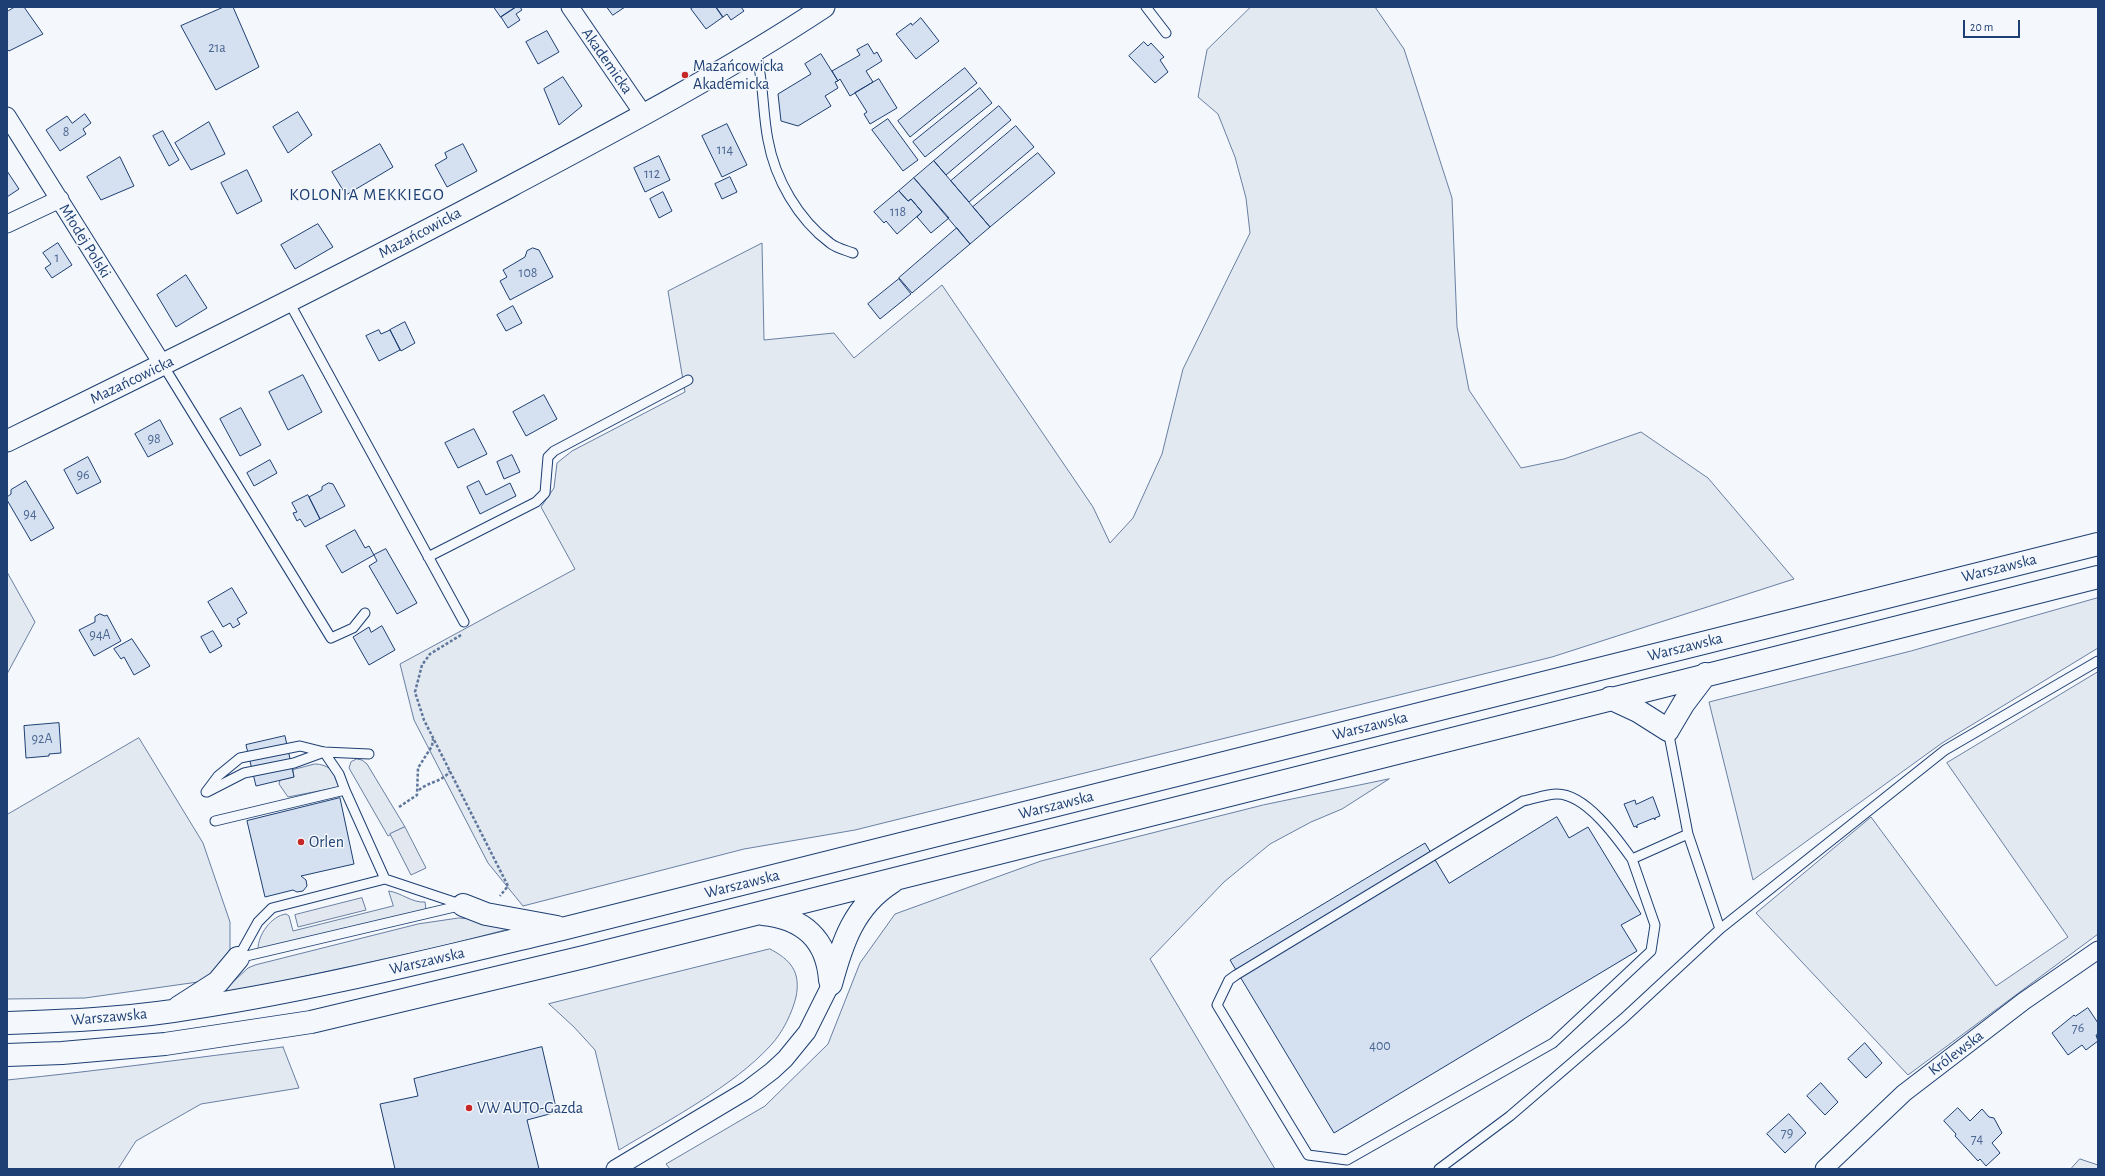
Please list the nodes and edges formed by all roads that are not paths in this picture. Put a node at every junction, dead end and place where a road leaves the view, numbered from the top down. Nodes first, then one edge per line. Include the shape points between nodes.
1 (570, 7) edge
2 (824, 7) edge
3 (1146, 7) edge
4 (1166, 33) dead end
5 (755, 49) junction
6 (644, 115) junction
7 (7, 116) edge
8 (60, 199) junction
9 (7, 224) edge
10 (853, 253) dead end
11 (289, 302) junction
12 (163, 366) junction
13 (688, 380) dead end
14 (7, 441) edge
15 (2098, 544) edge
16 (428, 557) junction
17 (2098, 577) edge
18 (365, 613) dead end
19 (464, 622) road end
20 (2098, 661) edge
21 (1706, 674) junction
22 (1610, 698) junction
23 (1668, 730) junction
24 (324, 752) junction
25 (369, 754) dead end
26 (345, 790) junction
27 (215, 821) dead end
28 (1688, 834) junction
29 (1632, 859) junction
30 (900, 877) junction
31 (385, 879) junction
32 (463, 905) junction
33 (744, 916) junction
34 (566, 928) junction
35 (1720, 929) junction
36 (2098, 950) edge
37 (238, 958) junction
38 (831, 984) junction
39 (171, 1012) junction
40 (7, 1023) edge
41 (7, 1055) edge
42 (615, 1169) edge
43 (1439, 1169) edge
44 (1824, 1169) edge

1 - 6 street, Akademicka
2 - 5 street, Mazańcowicka
3 - 4 lane
5 - 6 street, Mazańcowicka
5 - 10 lane via 761,69 768,140 775,169 788,194 809,224 831,244
6 - 11 street, Mazańcowicka
7 - 8 street, Młodej Polski
8 - 9 street
8 - 12 street, Młodej Polski
11 - 12 street, Mazańcowicka
11 - 16 lane
12 - 14 street, Mazańcowicka
12 - 18 lane via 331,638 353,628
13 - 16 lane via 554,451 548,457 545,493 536,502
15 - 34 main road, Warszawska
16 - 19 lane
17 - 21 main road, Warszawska
20 - 35 lane via 1945,750
21 - 22 main road, Warszawska
21 - 23 main road
22 - 23 main road via 1638,711
22 - 30 main road, Warszawska
23 - 28 lane
24 - 24 lane via 300,746 240,758 218,776 206,792 244,773 294,763
24 - 25 lane
24 - 26 lane via 335,767
26 - 27 lane
26 - 31 lane
28 - 29 lane
28 - 35 lane
29 - 29 lane via 1607,825 1580,802 1558,794 1523,801 1229,980 1217,1005 1308,1155 1347,1160 1552,1043 1651,951 1655,925
30 - 33 main road, Warszawska
30 - 38 main road via 875,895 855,919 842,945
31 - 32 lane
31 - 37 lane via 272,908 258,922
32 - 34 main road via 486,914
32 - 37 lane
33 - 38 main road via 777,915 792,920 806,929 819,941 830,968
33 - 41 main road, Warszawska via 311,1022 165,1044
34 - 39 main road, Warszawska via 334,983
35 - 43 lane via 1624,1018 1516,1111
36 - 44 street, Królewska via 2024,1001 1904,1093
37 - 39 main road via 218,982
38 - 42 street via 807,1032 772,1071 747,1090
39 - 40 main road, Warszawska via 84,1020

